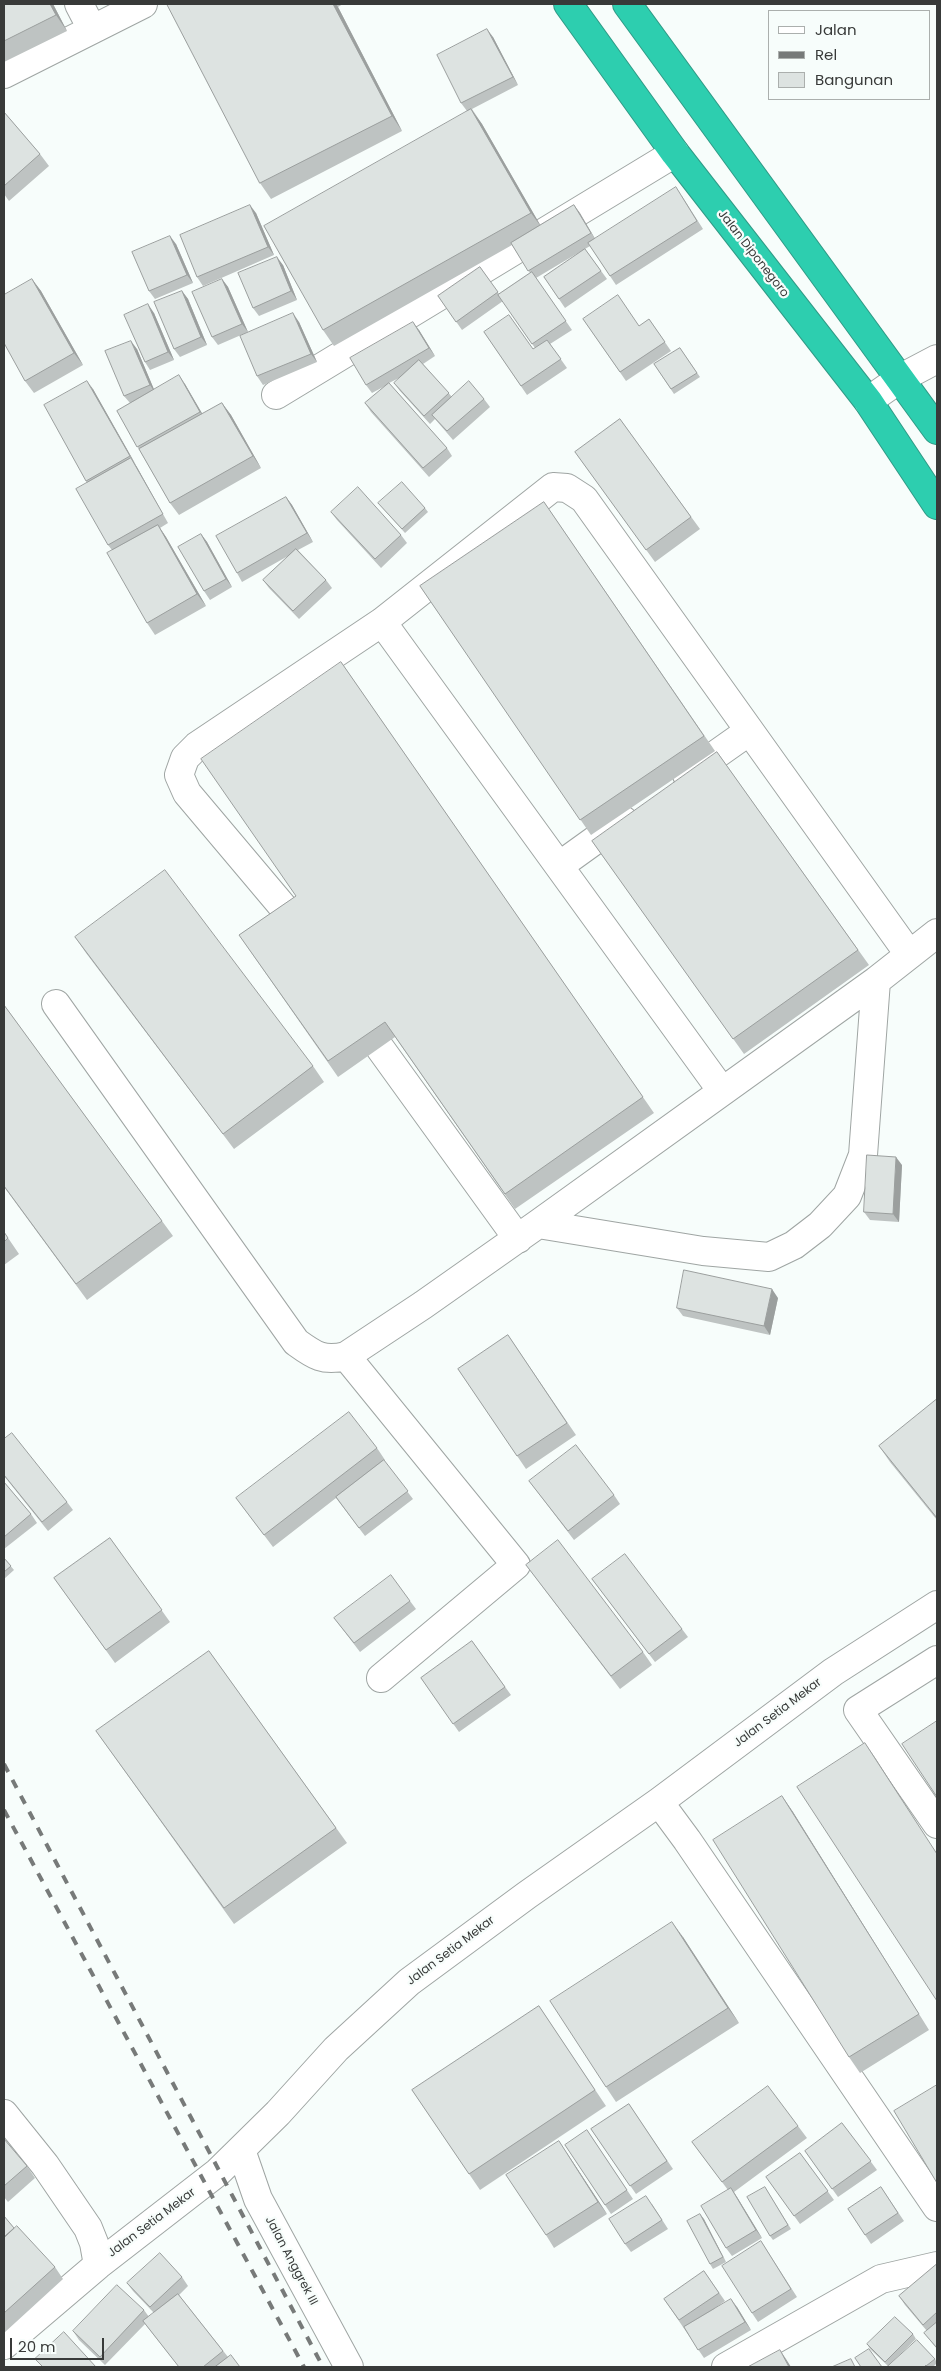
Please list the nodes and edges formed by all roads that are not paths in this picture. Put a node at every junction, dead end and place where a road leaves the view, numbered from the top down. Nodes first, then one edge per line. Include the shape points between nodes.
1 (79, 4) edge
2 (143, 4) edge
3 (568, 4) edge
4 (627, 4) edge
5 (92, 29) junction
6 (4, 74) edge
7 (674, 153) junction
8 (937, 359) edge
9 (900, 378) junction
10 (276, 395) dead end
11 (868, 401) junction
12 (936, 426) edge
13 (937, 505) edge
14 (382, 622) junction
15 (748, 732) junction
16 (669, 787) edge
17 (646, 804) edge
18 (559, 866) junction
19 (294, 920) edge
20 (937, 933) edge
21 (909, 954) junction
22 (876, 981) junction
23 (56, 1004) dead end
24 (380, 1048) edge
25 (722, 1091) junction
26 (528, 1232) junction
27 (346, 1356) junction
28 (937, 1605) edge
29 (937, 1660) edge
30 (381, 1678) dead end
31 (659, 1802) junction
32 (937, 1824) edge
33 (4, 2114) edge
34 (241, 2150) junction
35 (937, 2207) edge
36 (98, 2265) junction
37 (937, 2266) edge
38 (4, 2345) edge
39 (349, 2367) edge
40 (726, 2367) edge

1 - 5 street
2 - 5 street
3 - 7 highway, Jalan Diponegoro
4 - 9 highway
5 - 6 street
7 - 10 street
7 - 11 highway, Jalan Diponegoro
8 - 9 street
9 - 11 street
9 - 12 highway
11 - 13 highway, Jalan Diponegoro
14 - 15 street via 553,487 567,488 584,499
14 - 18 street
14 - 19 street via 196,746 185,758 179,775 187,793
15 - 16 street
15 - 21 street
17 - 18 street
18 - 25 street
20 - 21 street
21 - 22 street
22 - 25 street
22 - 26 street via 863,1155 847,1196 820,1225 794,1245 769,1257
23 - 27 street via 296,1342 315,1356 333,1360
24 - 26 street
25 - 26 street
26 - 27 street
27 - 30 street via 516,1565
28 - 31 street, Jalan Setia Mekar via 833,1672
29 - 32 street via 858,1710
31 - 34 street, Jalan Setia Mekar via 409,1982 336,2049
31 - 35 street
33 - 36 street via 45,2165 88,2228
34 - 36 street, Jalan Setia Mekar via 205,2183
34 - 39 street, Jalan Anggrek III via 258,2199
36 - 38 street, Jalan Setia Mekar
37 - 40 street via 880,2279

